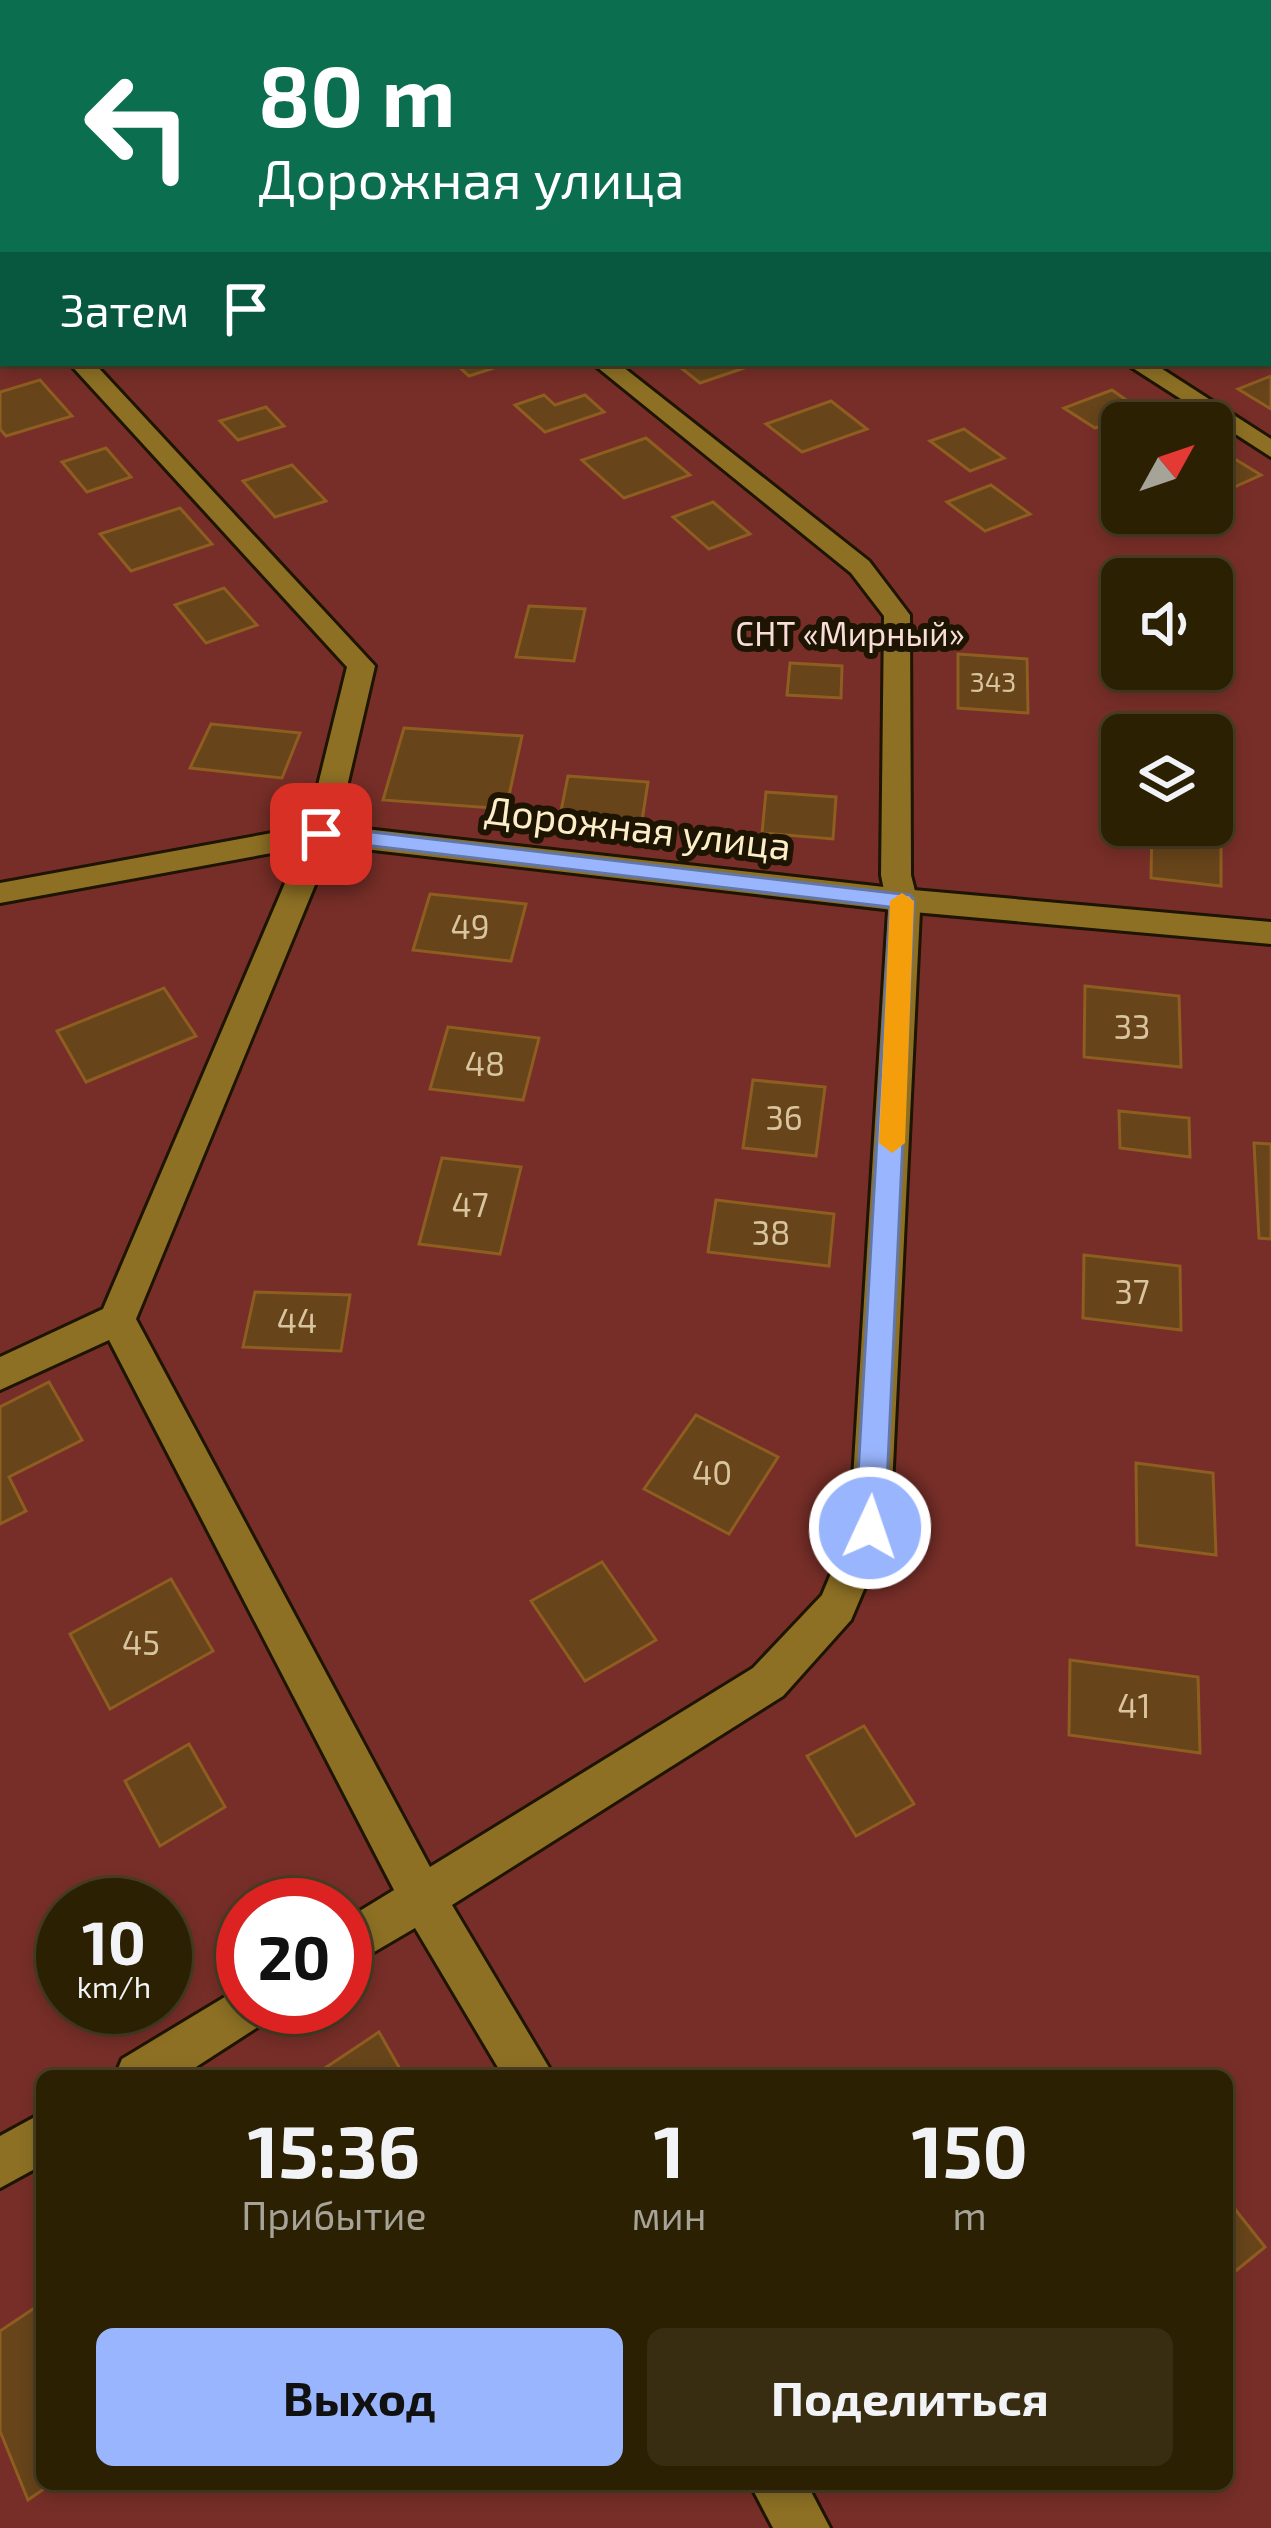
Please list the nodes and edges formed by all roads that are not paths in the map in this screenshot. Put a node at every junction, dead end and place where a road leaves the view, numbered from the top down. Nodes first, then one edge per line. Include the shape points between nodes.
1 (85, 366) edge
2 (608, 366) edge
3 (1142, 366) edge
4 (1271, 450) edge
5 (321, 834) junction
6 (0, 893) edge
7 (902, 900) junction
8 (1271, 933) edge
9 (117, 1319) junction
10 (0, 1374) edge
11 (422, 1898) junction
12 (372, 1929) edge
13 (216, 2027) edge
14 (148, 2070) edge
15 (526, 2070) edge
16 (36, 2141) edge
17 (0, 2164) edge
18 (781, 2490) edge
19 (803, 2528) edge

1 - 5 street via 361,666
2 - 7 street via 860,567 897,616
3 - 4 street
5 - 6 street, Дорожная улица
5 - 7 street, Дорожная улица
5 - 9 street
7 - 8 street, Дорожная улица
7 - 11 street via 870,1528 837,1607 768,1682
9 - 10 street
9 - 11 street
11 - 12 street
11 - 15 street
13 - 14 street
16 - 17 street
18 - 19 street

